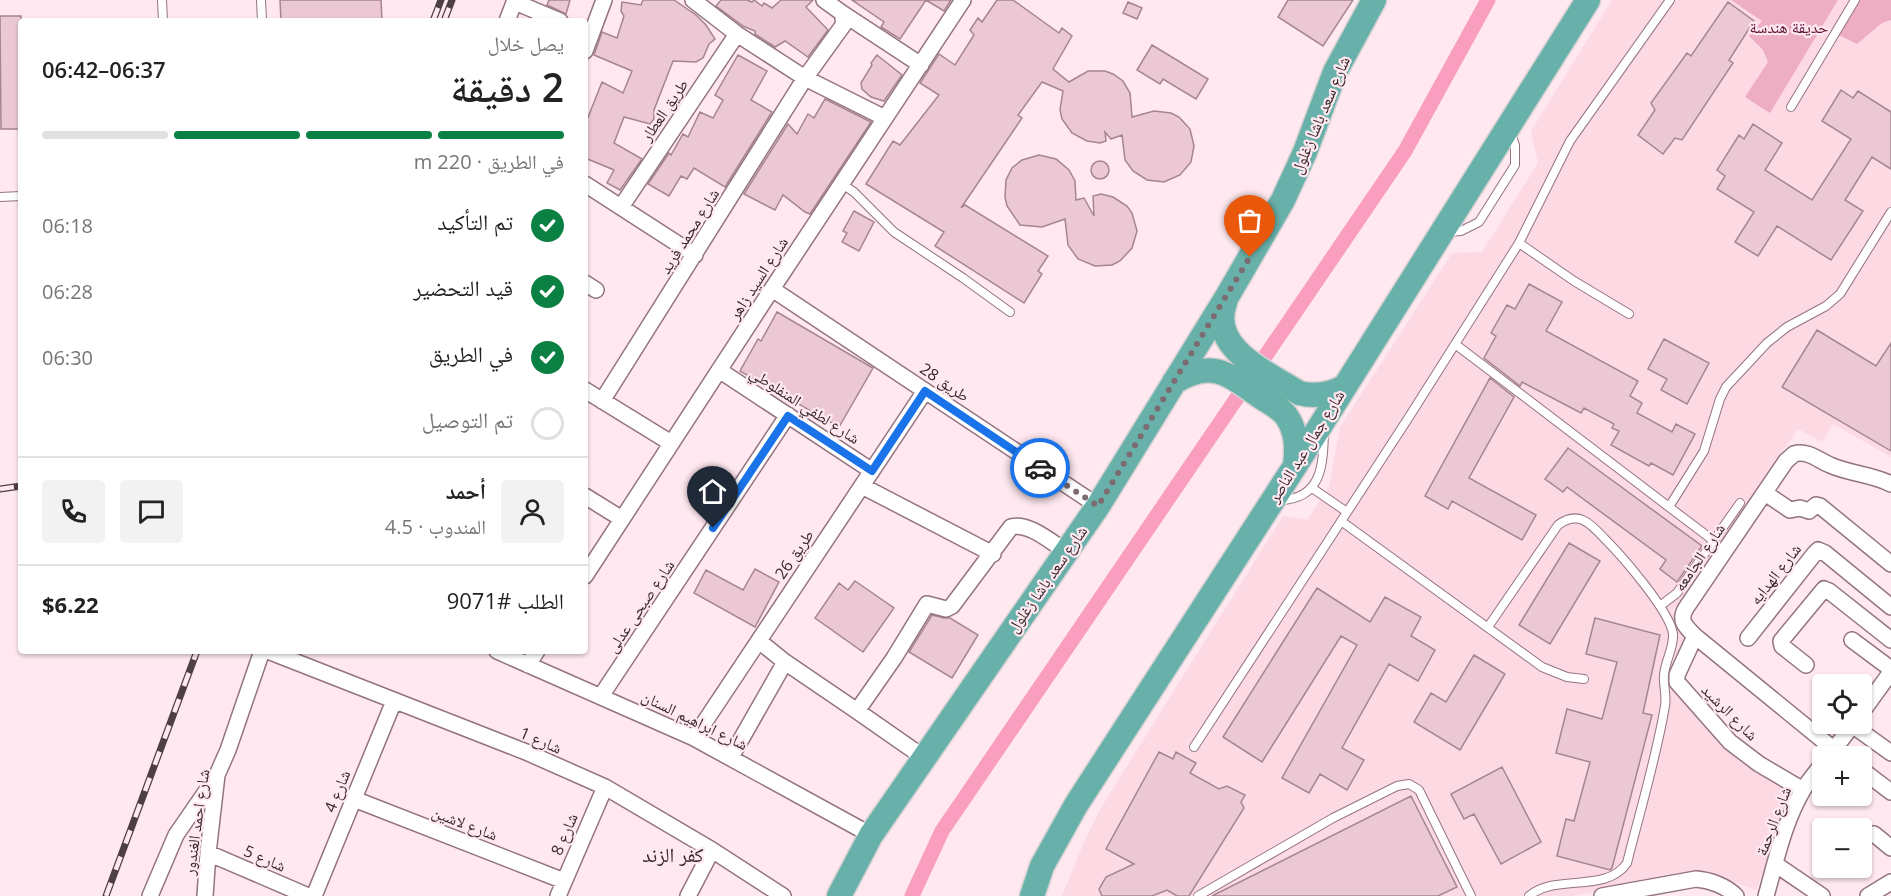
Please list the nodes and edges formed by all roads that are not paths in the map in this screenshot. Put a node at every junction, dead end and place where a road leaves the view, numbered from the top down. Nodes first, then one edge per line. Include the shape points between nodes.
1 (162, 0) edge
2 (261, 0) edge
3 (604, 0) edge
4 (693, 0) edge
5 (824, 0) edge
6 (963, 0) edge
7 (1374, 0) edge
8 (1588, 0) edge
9 (1670, 0) edge
10 (1855, 0) edge
11 (515, 1) edge
12 (842, 13) junction
13 (163, 18) edge
14 (262, 18) edge
15 (508, 18) edge
16 (553, 18) edge
17 (589, 31) edge
18 (737, 34) junction
19 (921, 65) junction
20 (805, 78) junction
21 (1791, 107) dead end
22 (885, 118) junction
23 (842, 184) junction
24 (588, 186) edge
25 (18, 196) edge
26 (0, 197) edge
27 (621, 207) junction
28 (1891, 212) edge
29 (1518, 243) junction
30 (695, 255) junction
31 (772, 289) junction
32 (1228, 295) junction
33 (1010, 312) dead end
34 (1629, 314) dead end
35 (1455, 344) junction
36 (1231, 362) junction
37 (719, 370) junction
38 (1174, 382) junction
39 (1344, 387) junction
40 (925, 391) junction
41 (588, 392) edge
42 (602, 402) junction
43 (788, 416) junction
44 (1325, 417) junction
45 (671, 443) junction
46 (1295, 466) junction
47 (872, 471) junction
48 (1891, 484) edge
49 (862, 486) junction
50 (1312, 488) junction
51 (1765, 493) junction
52 (588, 497) edge
53 (1273, 500) junction
54 (1740, 503) dead end
55 (1098, 506) junction
56 (1669, 507) junction
57 (1347, 512) junction
58 (622, 519) junction
59 (1341, 521) junction
60 (1714, 541) junction
61 (1067, 552) junction
62 (993, 554) junction
63 (1891, 564) edge
64 (588, 571) edge
65 (1660, 606) junction
66 (1891, 607) edge
67 (1488, 627) junction
68 (1695, 636) junction
69 (1748, 638) dead end
70 (1852, 640) dead end
71 (1891, 640) edge
72 (759, 641) junction
73 (261, 654) edge
74 (276, 654) edge
75 (504, 654) edge
76 (535, 654) edge
77 (785, 662) junction
78 (1806, 664) dead end
79 (528, 665) junction
80 (1891, 673) edge
81 (1584, 679) dead end
82 (601, 696) junction
83 (1872, 699) edge
84 (394, 701) junction
85 (857, 711) junction
86 (1871, 734) edge
87 (694, 738) junction
88 (1826, 746) edge
89 (1194, 747) dead end
90 (1891, 753) edge
91 (731, 757) junction
92 (923, 757) junction
93 (217, 774) junction
94 (1812, 778) edge
95 (1872, 778) edge
96 (604, 787) junction
97 (1803, 790) junction
98 (1891, 792) edge
99 (354, 799) junction
100 (1874, 834) dead end
101 (871, 835) junction
102 (1891, 848) edge
103 (712, 850) junction
104 (208, 853) junction
105 (1775, 864) junction
106 (564, 881) junction
107 (1891, 882) edge
108 (1676, 889) edge
109 (1035, 894) edge
110 (1621, 894) edge
111 (150, 896) edge
112 (205, 896) edge
113 (309, 896) edge
114 (314, 896) edge
115 (558, 896) edge
116 (688, 896) edge
117 (783, 896) edge
118 (839, 896) edge
119 (1198, 896) edge
120 (1471, 896) edge
121 (1529, 896) edge
122 (1602, 896) edge
123 (1736, 896) edge
124 (1766, 896) edge
125 (1822, 896) edge
126 (1868, 896) edge

1 - 13 lane
2 - 14 lane
3 - 17 street
4 - 18 street
5 - 12 street
6 - 19 street, شارع السيد زاهر
7 - 32 highway, شارع سعد باشا زغلول via 1335,72 1283,200
8 - 39 highway, شارع جمال عبد الناصر
9 - 29 lane via 1570,141
10 - 21 lane
11 - 15 street
11 - 16 street
12 - 19 street
12 - 20 street, شارع محمد فريد via 844,24
18 - 20 street
18 - 27 street, طريق العطار
19 - 22 street, شارع السيد زاهر
20 - 22 street
20 - 30 street, شارع محمد فريد
22 - 23 street, شارع السيد زاهر
23 - 31 street, شارع السيد زاهر
23 - 33 lane via 894,232
24 - 27 street
25 - 26 lane
27 - 30 street
28 - 56 lane via 1840,294 1767,343 1726,387 1704,451
29 - 34 lane
29 - 35 lane
30 - 42 street, شارع محمد فريد
31 - 37 street, شارع السيد زاهر
31 - 40 street, طريق 28
32 - 36 highway via 1222,319
32 - 38 highway, شارع سعد باشا زغلول
35 - 56 lane
35 - 57 lane
36 - 38 highway
36 - 39 highway via 1308,395 1327,394
36 - 46 highway via 1286,414 1296,444
37 - 43 street, شارع لطفي المنفلوطي
37 - 45 street, شارع السيد زاهر
38 - 55 highway, شارع سعد باشا زغلول
39 - 44 highway, شارع جمال عبد الناصر
40 - 47 street, طريق 26
40 - 55 street, طريق 28
41 - 42 street
42 - 45 street
43 - 47 street, شارع لطفي المنفلوطي
43 - 82 street, شارع صبحى عدلى
44 - 46 highway, شارع جمال عبد الناصر
44 - 50 lane via 1322,465
45 - 58 street, شارع السيد زاهر
46 - 53 highway, شارع جمال عبد الناصر
47 - 49 street, طريق 26
48 - 51 street, شارع الجامعه via 1799,453 1790,457
49 - 62 street
49 - 72 street, طريق 26
50 - 53 lane via 1295,498
50 - 57 lane
51 - 63 street via 1790,510 1809,511 1820,506
51 - 68 street, شارع الجامعه via 1683,612 1683,622
52 - 58 street
53 - 109 highway, شارع جمال عبد الناصر via 1076,805 1042,866
54 - 60 lane
55 - 61 highway, شارع سعد باشا زغلول
56 - 60 lane
57 - 59 lane
58 - 64 street, شارع السيد زاهر
59 - 67 lane
59 - 89 lane
60 - 65 lane via 1677,593
61 - 62 street via 1026,527 1017,526 1008,530
61 - 92 highway, شارع سعد باشا زغلول
62 - 85 street via 952,606 946,609 927,604
65 - 67 lane via 1617,550 1589,522 1566,519
65 - 121 lane via 1673,635 1664,673 1666,704 1627,863 1611,877 1553,886
66 - 69 street, شارع الهدايه via 1818,550
67 - 81 lane via 1542,667
68 - 88 street, شارع الجامعه
68 - 97 street, شارع الرشيد via 1677,682 1730,742
70 - 80 street
71 - 78 street via 1824,589 1781,641 1782,646
72 - 77 street
72 - 87 street, طريق 26
73 - 93 street, شارع احمد الغندور
74 - 84 street, شارع 1
75 - 79 street, شارع ابراهيم السنان
76 - 79 street
77 - 85 street
77 - 91 street
79 - 82 street, شارع ابراهيم السنان
80 - 83 street
82 - 87 street, شارع ابراهيم السنان
84 - 96 street, شارع 1
84 - 99 street, شارع 4
85 - 92 street
86 - 90 street
87 - 91 street, شارع ابراهيم السنان
91 - 101 street, شارع ابراهيم السنان
92 - 101 highway, شارع سعد باشا زغلول
93 - 104 street, شارع احمد الغندور
93 - 111 street via 176,835
94 - 97 street, شارع الرحمة
95 - 98 street
96 - 103 street, شارع 1
96 - 106 street, شارع 8
97 - 105 street, شارع الرحمة
99 - 106 street, شارع لاشين
99 - 114 street, شارع 4
100 - 102 street
101 - 118 highway, شارع سعد باشا زغلول
103 - 116 street
103 - 117 street, شارع 1
104 - 112 street, شارع احمد الغندور
104 - 113 street, شارع 5
105 - 124 street, شارع الرحمة
105 - 125 street
106 - 115 street, شارع 8
107 - 126 street
108 - 110 street
108 - 123 street via 1696,879 1728,889
110 - 122 street
119 - 120 lane via 1334,818 1396,786 1410,784 1419,790

